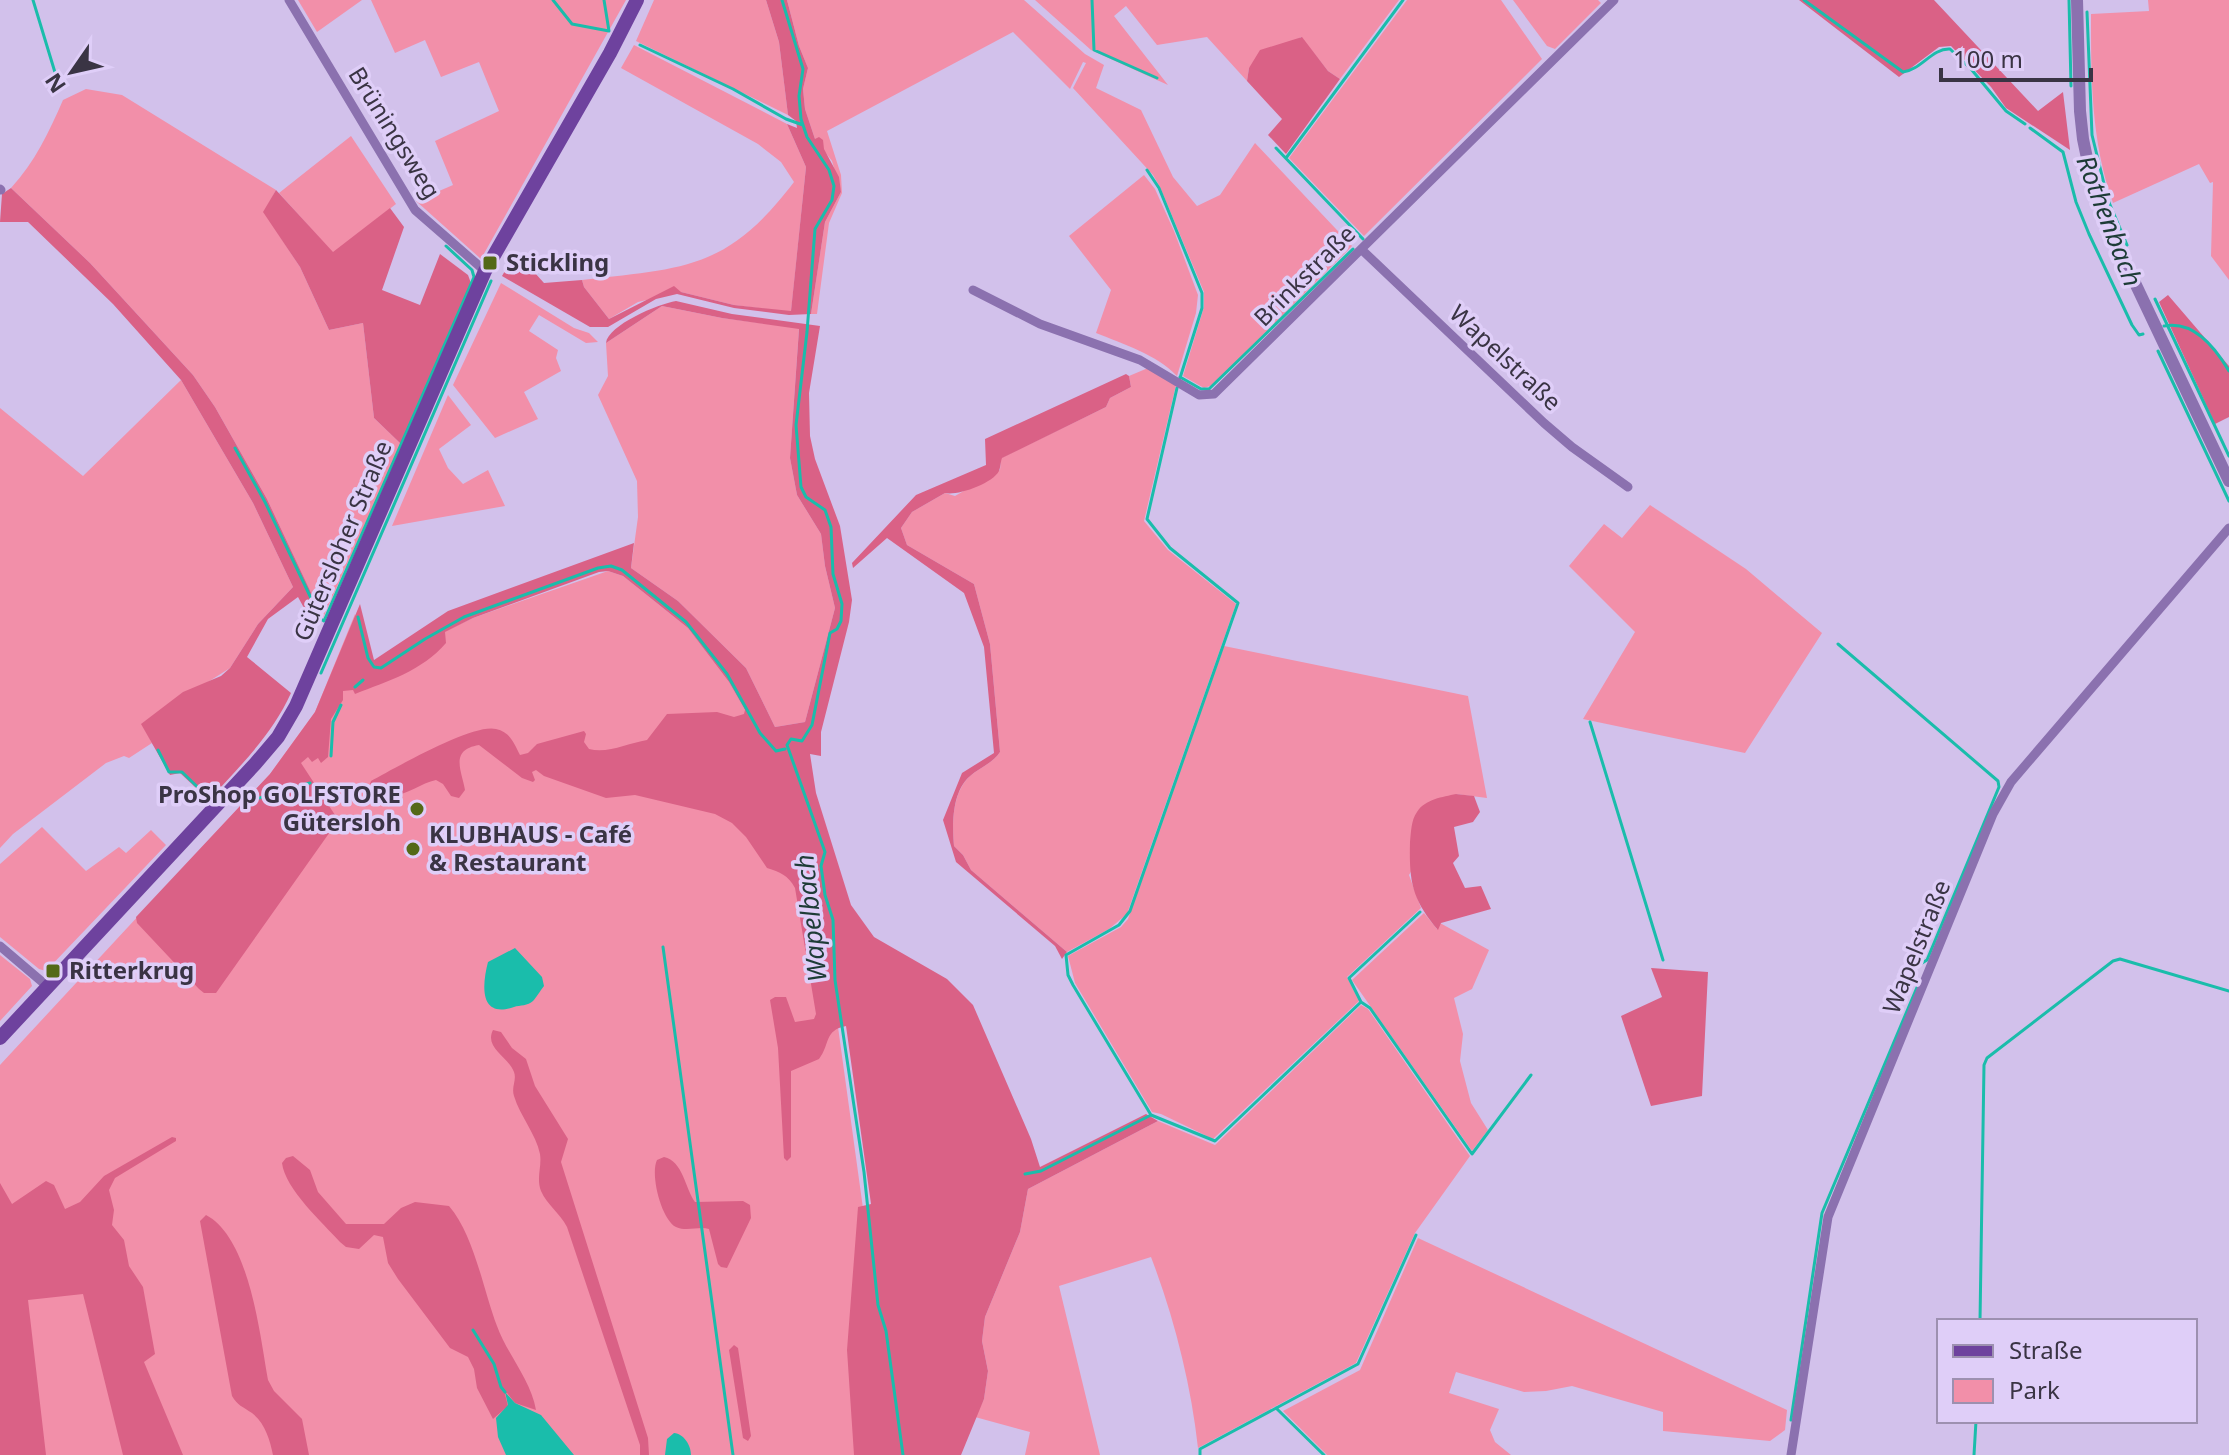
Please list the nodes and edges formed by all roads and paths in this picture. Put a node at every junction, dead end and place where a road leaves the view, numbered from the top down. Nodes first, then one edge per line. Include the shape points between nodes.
1 (289, 0) edge
2 (637, 0) edge
3 (1614, 0) edge
4 (2077, 0) edge
5 (1361, 249) junction
6 (485, 271) junction
7 (973, 290) dead end
8 (2229, 481) edge
9 (1628, 487) dead end
10 (2229, 528) edge
11 (0, 946) edge
12 (47, 986) junction
13 (0, 1038) edge
14 (1791, 1455) edge

1 - 6 street, Brüningsweg via 415,210
2 - 6 main road, Gütersloher Straße
3 - 5 street, Brinkstraße
4 - 8 street via 2080,111 2093,187
5 - 7 street, Brinkstraße via 1208,396 1140,360 1040,324
5 - 9 street, Wapelstraße via 1544,423
6 - 12 main road, Gütersloher Straße via 278,737
10 - 14 street, Wapelstraße via 2011,782 1993,814 1828,1217
11 - 12 street
12 - 13 main road, Gütersloher Straße

